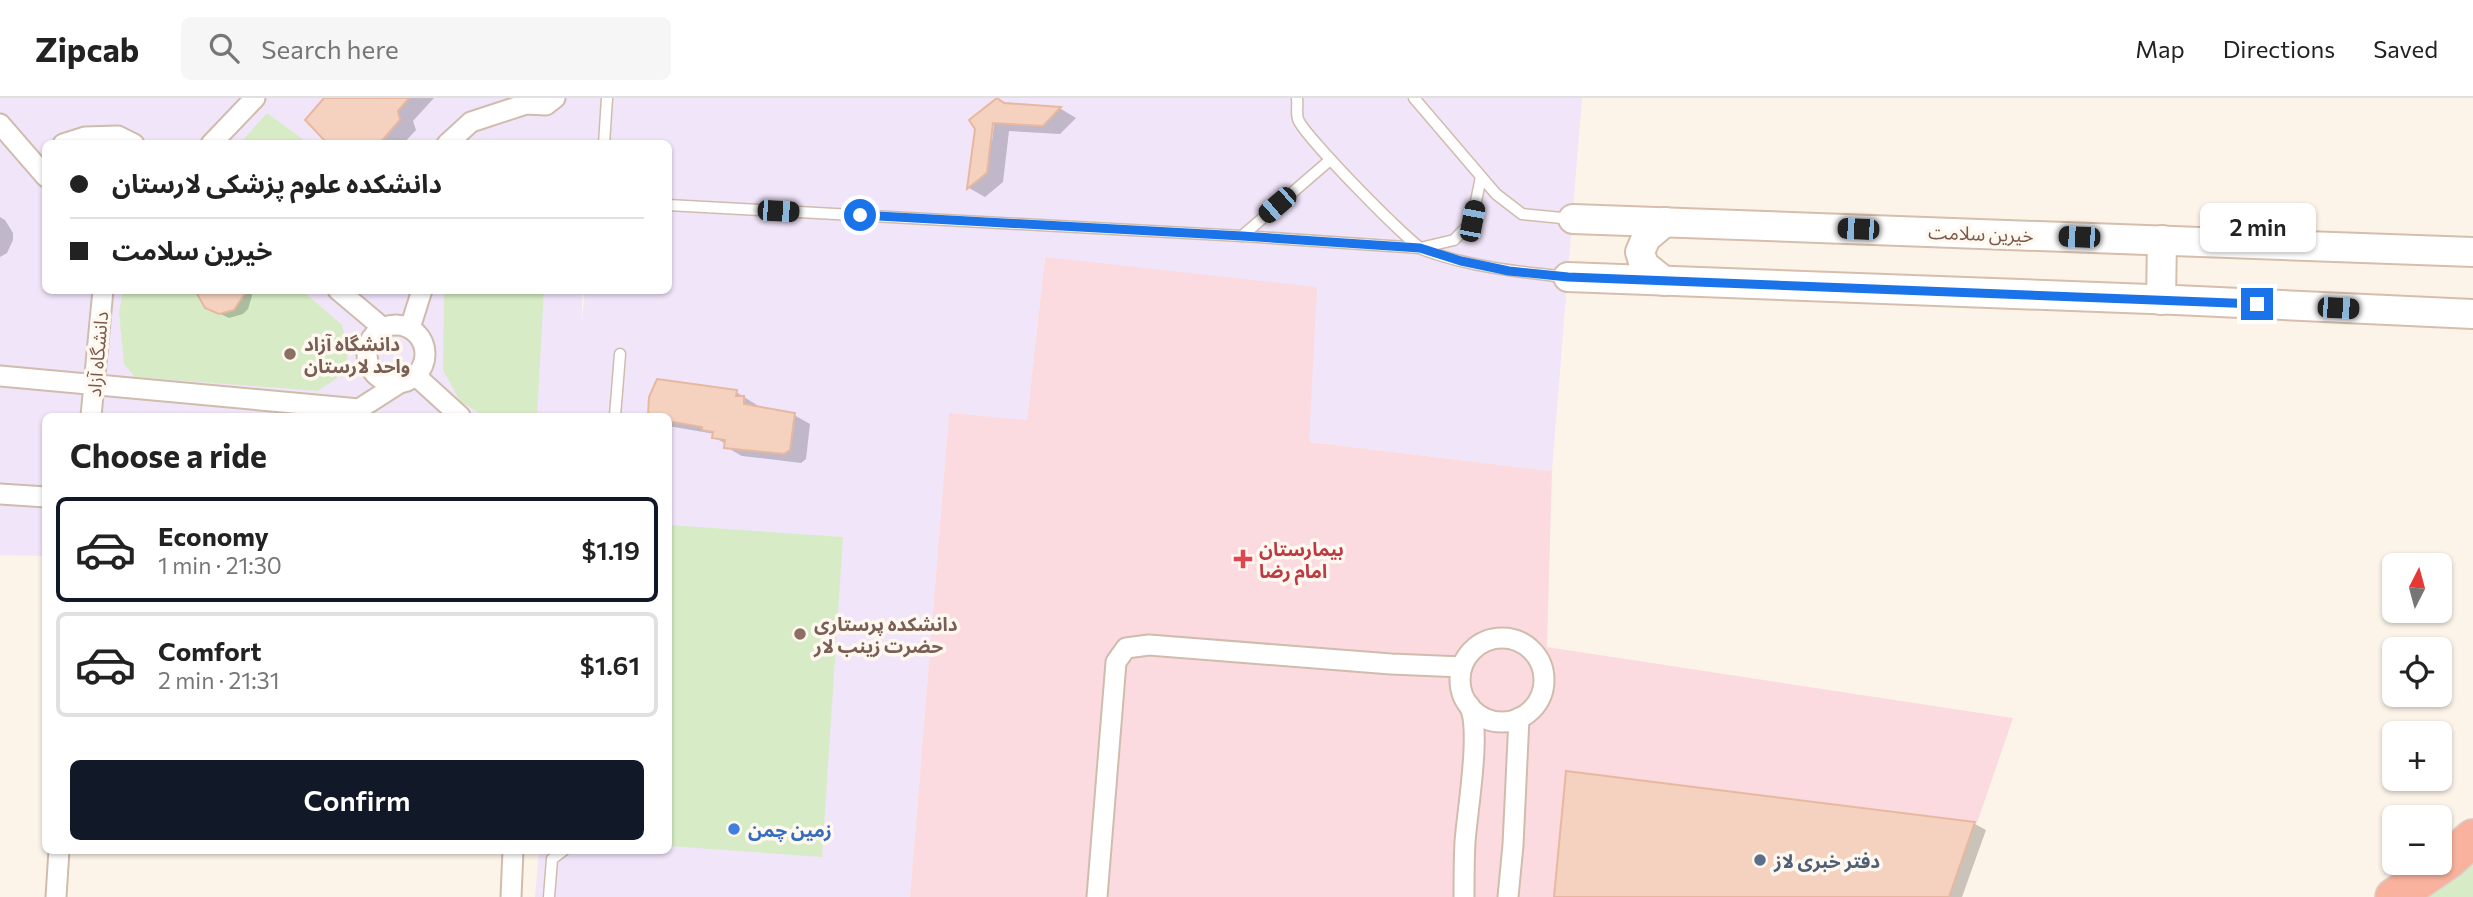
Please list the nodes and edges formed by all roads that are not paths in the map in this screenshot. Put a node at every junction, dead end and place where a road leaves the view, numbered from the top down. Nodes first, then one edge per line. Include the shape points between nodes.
1 (255, 98) edge
2 (555, 98) edge
3 (607, 98) edge
4 (1297, 98) edge
5 (1414, 98) edge
6 (0, 124) edge
7 (76, 140) edge
8 (126, 140) edge
9 (215, 140) edge
10 (451, 140) edge
11 (604, 140) edge
12 (6, 146) edge
13 (1329, 160) junction
14 (42, 166) edge
15 (1481, 177) junction
16 (672, 205) edge
17 (1573, 219) joint
18 (1665, 222) junction
19 (1242, 236) junction
20 (2162, 240) junction
21 (1420, 248) junction
22 (2473, 252) edge
23 (1568, 277) joint
24 (1664, 281) junction
25 (103, 294) edge
26 (343, 294) edge
27 (421, 294) edge
28 (2161, 300) junction
29 (2473, 314) edge
30 (383, 328) junction
31 (410, 328) junction
32 (620, 355) dead end
33 (0, 376) edge
34 (407, 380) junction
35 (94, 385) junction
36 (91, 413) edge
37 (456, 413) edge
38 (615, 413) edge
39 (0, 494) edge
40 (42, 497) edge
41 (1462, 667) junction
42 (1469, 705) junction
43 (1520, 718) junction
44 (2473, 838) edge
45 (59, 854) edge
46 (513, 854) edge
47 (559, 854) edge
48 (56, 897) edge
49 (511, 897) edge
50 (549, 897) edge
51 (1097, 897) edge
52 (1464, 897) edge
53 (1508, 897) edge
54 (2394, 897) edge

1 - 9 street
2 - 10 street via 545,105 526,104 471,122
3 - 11 lane
4 - 13 lane via 1298,121
5 - 15 lane
6 - 12 street
7 - 8 street via 118,136
12 - 14 street
13 - 19 lane
13 - 21 lane
15 - 17 lane via 1522,214
15 - 21 lane via 1472,221 1454,240
16 - 19 lane
17 - 18 street, خیرین سلامت
18 - 20 street, خیرین سلامت
18 - 24 street via 1646,238 1640,252 1644,265
19 - 21 lane
20 - 22 street, خیرین سلامت
20 - 28 street
21 - 23 lane via 1509,271
23 - 24 street
24 - 28 street
25 - 35 street, دانشگاه آزاد
26 - 30 street
27 - 31 street
28 - 29 street
30 - 31 street
30 - 34 street via 369,342 368,362 388,383
31 - 34 street via 426,351 422,369
32 - 38 lane
33 - 35 street
34 - 35 street via 359,409
34 - 37 street
35 - 36 street, دانشگاه آزاد
39 - 40 street
41 - 42 street via 1462,693
41 - 43 street via 1478,646 1491,640 1504,638 1529,648 1538,659 1544,686 1540,699
41 - 51 street via 1149,645 1126,648 1116,662
42 - 43 street via 1492,721
42 - 52 street via 1474,731
43 - 53 street
44 - 54 highway
45 - 48 street
46 - 49 street
47 - 50 lane via 552,859

